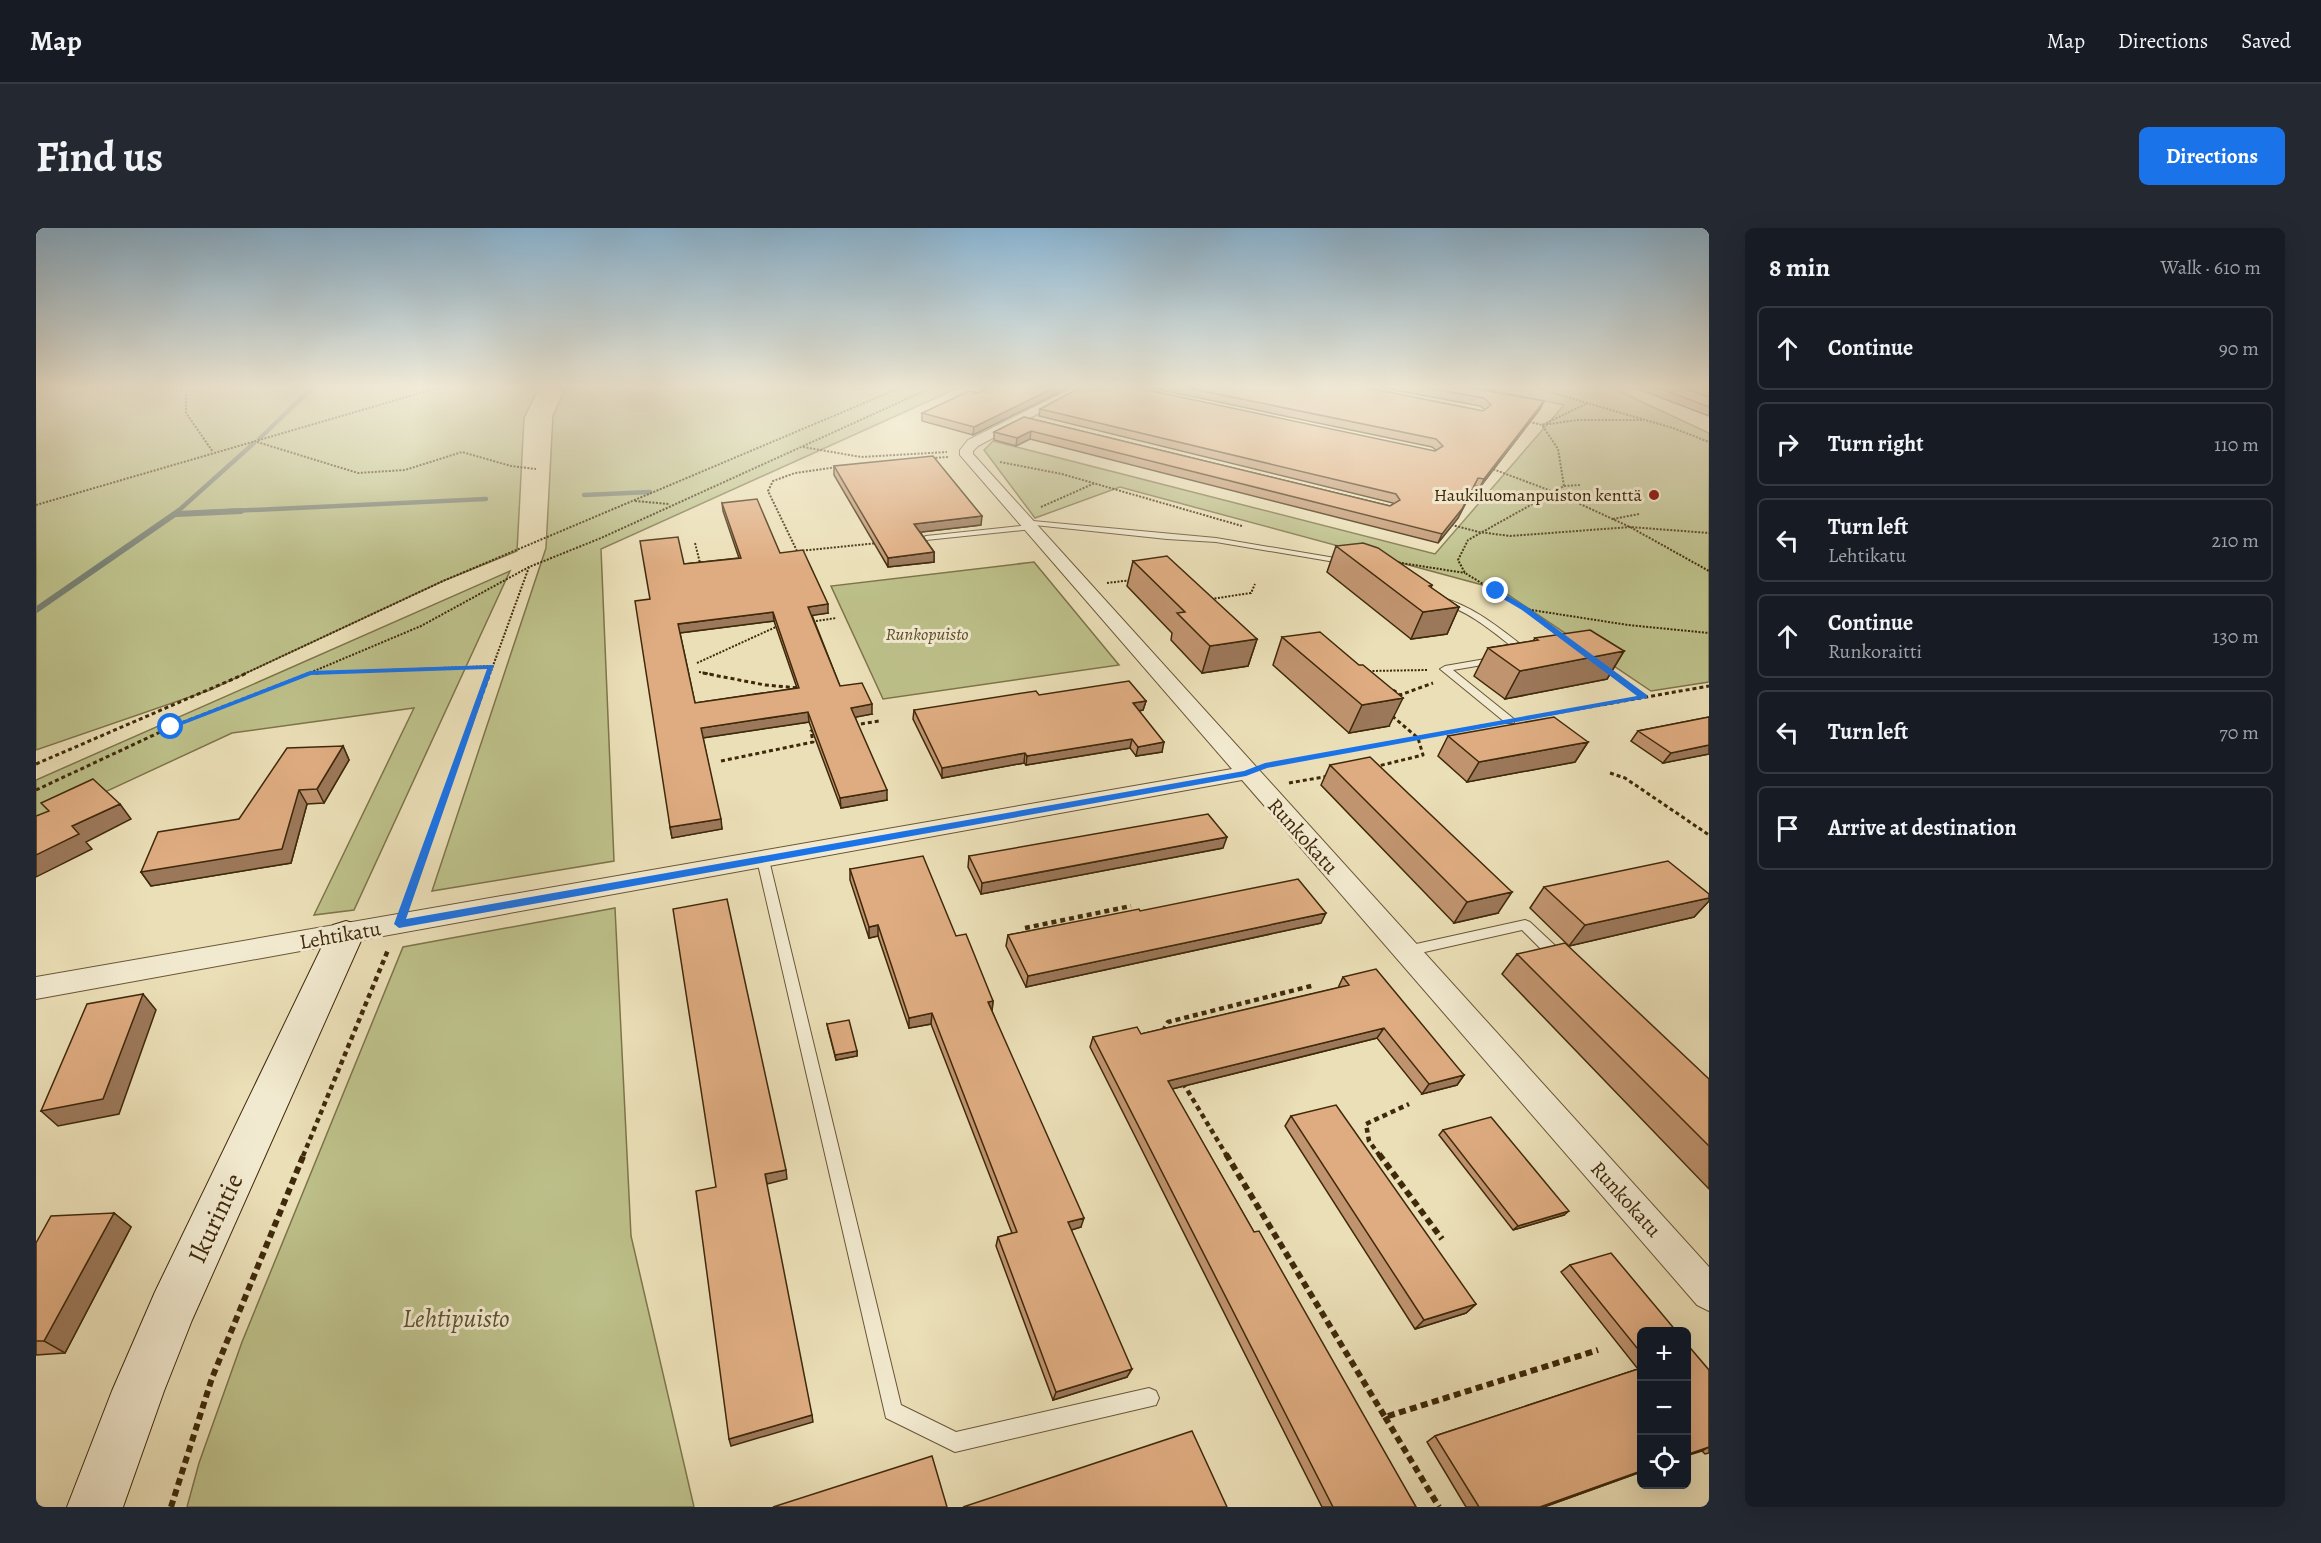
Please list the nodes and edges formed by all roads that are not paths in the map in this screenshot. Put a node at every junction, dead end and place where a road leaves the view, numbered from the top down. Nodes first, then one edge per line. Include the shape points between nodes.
1 (974, 447) edge
2 (1024, 520) junction
3 (926, 538) edge
4 (1357, 564) edge
5 (1433, 599) edge
6 (1510, 721) road end
7 (1246, 773) junction
8 (763, 860) junction
9 (346, 934) junction
10 (1407, 951) junction
11 (1567, 967) edge
12 (36, 988) edge
13 (1709, 1293) edge
14 (1149, 1398) dead end
15 (95, 1507) edge

1 - 2 street, Runkokatu via 969,456
2 - 3 lane
2 - 4 lane via 1216,540
2 - 7 street, Runkokatu
5 - 6 lane via 1453,603 1477,616 1520,648 1520,656 1445,669
7 - 8 street, Lehtikatu
7 - 10 street, Runkokatu
8 - 9 street, Lehtikatu
8 - 14 lane via 893,1411 955,1442
9 - 12 street, Lehtikatu
9 - 15 street, Ikurintie via 172,1309
10 - 11 lane via 1525,925
10 - 13 street, Runkokatu

